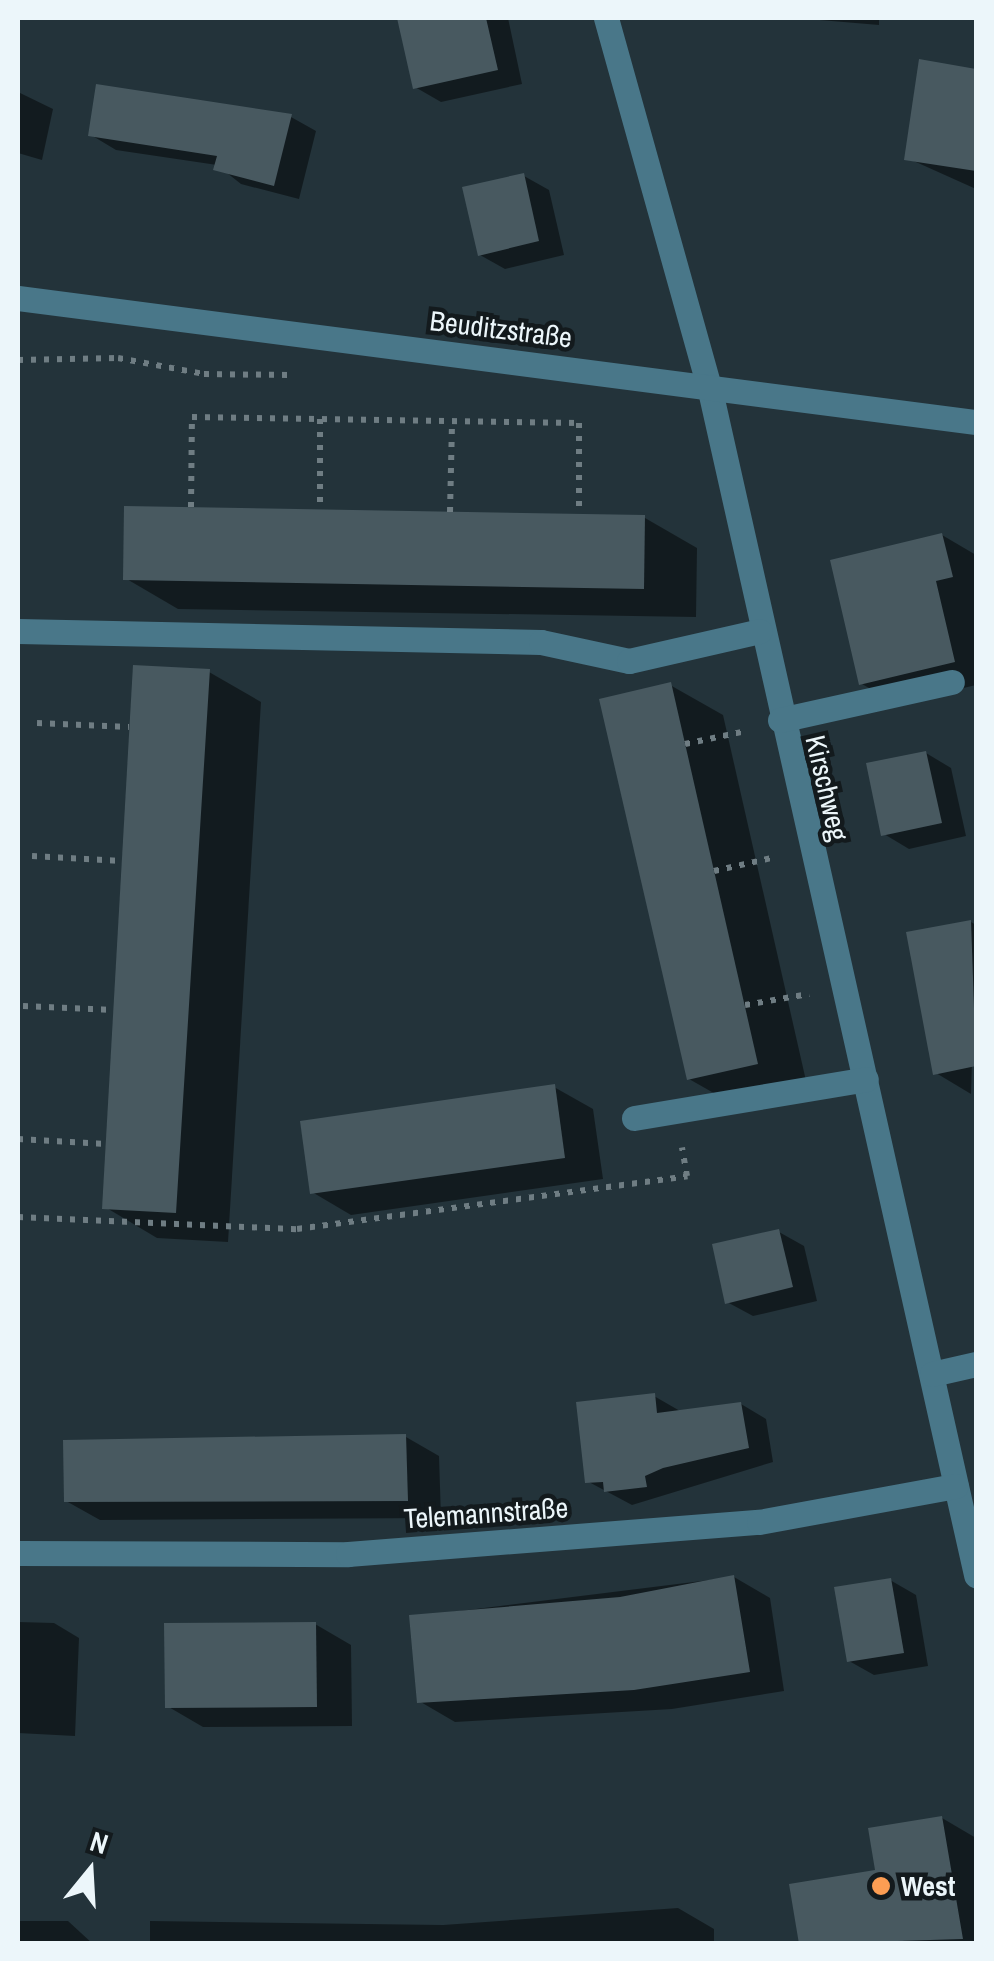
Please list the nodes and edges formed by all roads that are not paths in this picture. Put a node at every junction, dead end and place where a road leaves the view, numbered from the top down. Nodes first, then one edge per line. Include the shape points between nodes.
1 (606, 18) edge
2 (18, 298) edge
3 (709, 386) junction
4 (976, 422) edge
5 (760, 630) junction
6 (18, 631) edge
7 (952, 682) dead end
8 (780, 720) junction
9 (866, 1078) junction
10 (634, 1118) dead end
11 (976, 1364) edge
12 (932, 1374) junction
13 (956, 1486) junction
14 (18, 1553) edge
15 (976, 1576) edge

1 - 3 street, Kirschweg
2 - 3 street, Beuditzstraße
3 - 4 street, Beuditzstraße
3 - 5 street, Kirschweg
5 - 6 street via 629,661 541,642
5 - 8 street, Kirschweg
7 - 8 street
8 - 9 street, Kirschweg
9 - 10 street
9 - 12 street, Kirschweg
11 - 12 street
12 - 13 street, Kirschweg
13 - 14 street, Telemannstraße via 759,1522 348,1554
13 - 15 street, Kirschweg

